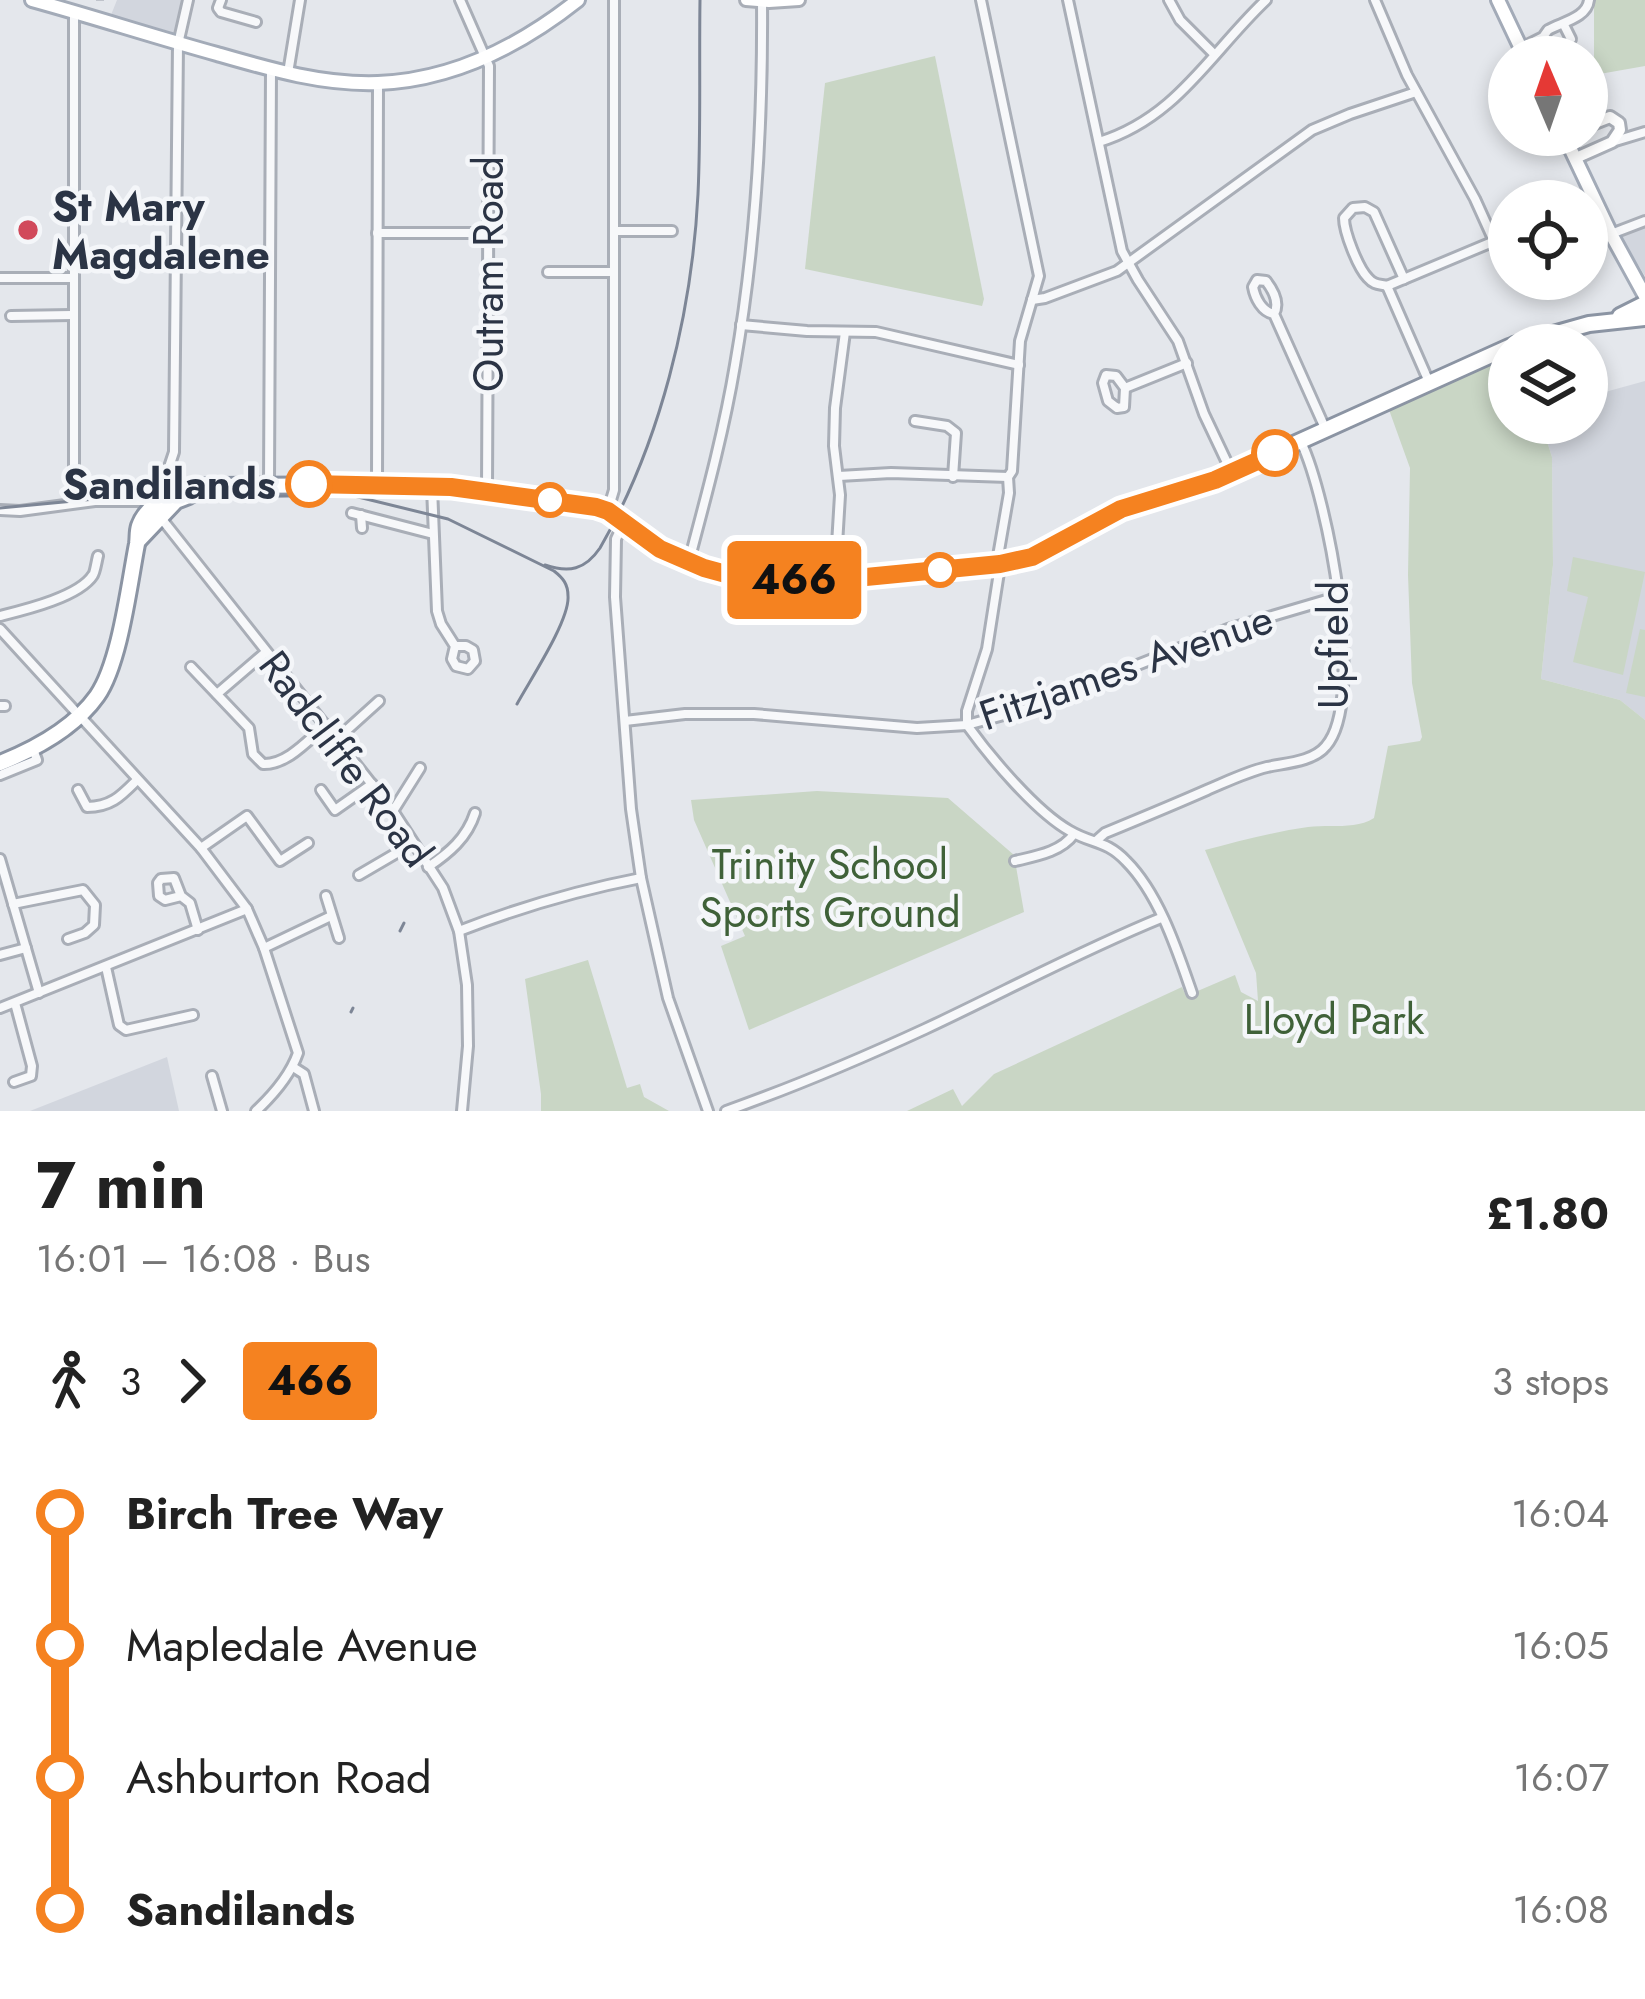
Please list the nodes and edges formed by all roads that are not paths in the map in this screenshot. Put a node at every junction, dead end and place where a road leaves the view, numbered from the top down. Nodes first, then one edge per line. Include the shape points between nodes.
1 (32, 0) edge
2 (188, 0) edge
3 (221, 0) edge
4 (300, 0) edge
5 (460, 0) edge
6 (578, 0) edge
7 (614, 0) edge
8 (746, 0) edge
9 (799, 0) edge
10 (981, 0) edge
11 (1068, 0) edge
12 (1169, 0) edge
13 (1266, 0) edge
14 (1375, 0) edge
15 (1498, 0) edge
16 (1589, 0) edge
17 (762, 1) edge
18 (560, 6) edge
19 (74, 12) junction
20 (256, 22) dead end
21 (1564, 25) junction
22 (1515, 36) edge
23 (1545, 36) edge
24 (1570, 36) edge
25 (178, 44) junction
26 (1214, 54) junction
27 (486, 58) junction
28 (271, 70) junction
29 (288, 73) junction
30 (378, 83) junction
31 (1416, 92) junction
32 (1608, 117) edge
33 (1620, 126) junction
34 (1640, 134) edge
35 (1100, 142) junction
36 (1612, 142) junction
37 (1576, 158) joint
38 (1584, 180) edge
39 (1645, 221) edge
40 (1488, 228) edge
41 (1608, 229) edge
42 (614, 230) junction
43 (672, 231) dead end
44 (377, 232) junction
45 (489, 233) junction
46 (1611, 234) junction
47 (1488, 244) edge
48 (1128, 264) junction
49 (548, 272) dead end
50 (614, 272) junction
51 (0, 278) edge
52 (72, 278) junction
53 (1404, 279) junction
54 (1038, 284) junction
55 (1388, 286) junction
56 (1059, 292) junction
57 (1032, 300) junction
58 (1644, 307) edge
59 (1274, 314) dead end
60 (72, 315) junction
61 (11, 316) dead end
62 (1591, 324) edge
63 (741, 325) junction
64 (845, 332) junction
65 (1488, 356) edge
66 (1187, 363) junction
67 (1019, 365) junction
68 (1429, 382) junction
69 (1125, 388) dead end
70 (915, 421) dead end
71 (1326, 429) junction
72 (1300, 441) junction
73 (1232, 472) junction
74 (838, 476) junction
75 (953, 477) junction
76 (1008, 477) junction
77 (376, 484) junction
78 (432, 485) junction
79 (269, 486) junction
80 (487, 490) junction
81 (72, 499) junction
82 (165, 505) junction
83 (0, 510) edge
84 (615, 516) junction
85 (362, 528) dead end
86 (433, 534) junction
87 (98, 556) dead end
88 (688, 562) junction
89 (999, 564) junction
90 (835, 580) junction
91 (1340, 596) junction
92 (0, 616) edge
93 (0, 629) edge
94 (455, 646) dead end
95 (266, 652) junction
96 (191, 667) dead end
97 (217, 694) junction
98 (379, 701) dead end
99 (76, 713) junction
100 (625, 721) junction
101 (967, 724) junction
102 (326, 725) junction
103 (338, 738) junction
104 (33, 748) junction
105 (0, 760) edge
106 (420, 768) dead end
107 (0, 775) edge
108 (136, 780) junction
109 (372, 784) junction
110 (78, 790) dead end
111 (321, 790) dead end
112 (393, 811) junction
113 (475, 813) dead end
114 (1074, 834) junction
115 (1096, 841) junction
116 (308, 843) dead end
117 (412, 844) junction
118 (201, 848) junction
119 (1015, 861) dead end
120 (1, 862) edge
121 (428, 867) junction
122 (359, 875) dead end
123 (641, 878) junction
124 (182, 896) dead end
125 (326, 896) dead end
126 (14, 904) junction
127 (247, 909) junction
128 (331, 916) junction
129 (1161, 918) junction
130 (198, 930) junction
131 (459, 931) junction
132 (339, 938) dead end
133 (68, 939) dead end
134 (26, 948) junction
135 (264, 948) junction
136 (0, 955) edge
137 (106, 967) junction
138 (39, 993) junction
139 (1192, 993) dead end
140 (15, 1003) junction
141 (0, 1008) edge
142 (193, 1016) dead end
143 (293, 1067) junction
144 (212, 1076) dead end
145 (14, 1082) dead end
146 (223, 1111) edge
147 (256, 1111) edge
148 (314, 1111) edge
149 (462, 1111) edge
150 (708, 1111) edge
151 (726, 1111) edge

1 - 19 main road
2 - 25 street
3 - 20 street via 221,12
4 - 29 street
5 - 27 street
6 - 18 main road
7 - 42 street
8 - 17 street
9 - 17 street
10 - 54 street
11 - 35 street
12 - 26 street
13 - 26 street
14 - 31 street
15 - 22 main road
16 - 21 street
17 - 63 street via 757,197
18 - 27 main road via 532,34
19 - 25 main road
19 - 52 street
21 - 23 street
21 - 24 street
25 - 28 main road
25 - 82 street via 174,452
26 - 35 street via 1164,110
27 - 30 main road
27 - 45 street, Outram Road
28 - 29 main road
28 - 79 street
29 - 30 main road
30 - 44 street
31 - 40 street
31 - 48 street via 1312,130
32 - 33 street
33 - 34 street
33 - 36 street
34 - 36 street
35 - 48 street
36 - 37 street
37 - 38 main road
39 - 46 street
41 - 46 main road
42 - 43 street
42 - 50 street
44 - 45 street
44 - 77 street
45 - 80 street, Outram Road
46 - 58 main road
47 - 53 street
48 - 56 street
48 - 66 street
49 - 50 street
50 - 84 street
51 - 52 street
52 - 60 street
53 - 55 street
53 - 55 street via 1374,212 1353,208 1345,231 1366,277
54 - 56 street
54 - 57 street
55 - 68 street
56 - 57 street
57 - 67 street
58 - 62 highway
59 - 71 street
60 - 61 street
60 - 81 street
63 - 64 street
63 - 88 street
64 - 67 street via 883,333
64 - 74 street via 835,408
65 - 68 highway
66 - 69 street
66 - 73 street
67 - 76 street
68 - 71 highway
70 - 75 street via 956,433
71 - 72 highway
72 - 73 highway
72 - 91 street, Upfield
73 - 89 highway via 1134,504 1040,554
74 - 75 street
74 - 90 street
75 - 76 street
76 - 89 street
77 - 78 highway
77 - 79 highway
78 - 80 highway
78 - 86 street
79 - 82 highway via 194,487
80 - 84 highway
81 - 82 street
81 - 83 street
82 - 95 street, Radcliffe Road
82 - 99 highway via 139,526 115,652 95,700
84 - 88 highway
84 - 100 street
85 - 86 street via 357,514
86 - 94 street via 437,611
87 - 92 street via 91,578 76,588
88 - 90 highway via 737,576
89 - 90 highway
89 - 101 street
91 - 101 street, Fitzjames Avenue
91 - 115 street, Upfield via 1343,688 1326,746
93 - 99 street
95 - 97 street
95 - 102 street, Radcliffe Road
96 - 97 street
97 - 102 street via 249,728 263,764 284,759
98 - 103 street
99 - 104 highway
99 - 105 highway
99 - 108 street
100 - 101 street, Fitzjames Avenue via 754,714 917,728
100 - 123 street
101 - 114 street
102 - 103 street, Radcliffe Road
103 - 109 street, Radcliffe Road
104 - 105 highway
104 - 107 street via 37,760
106 - 112 street
108 - 110 street via 99,806 87,807
108 - 118 street
109 - 111 street via 335,810
109 - 112 street, Radcliffe Road
112 - 117 street, Radcliffe Road
113 - 121 street via 450,852
114 - 115 street
114 - 119 street
115 - 129 street via 1133,868
116 - 118 street via 280,861 247,816
117 - 121 street, Radcliffe Road
117 - 122 street
118 - 127 street
120 - 126 street
121 - 131 street, Radcliffe Road
123 - 131 street
123 - 150 street via 668,998
124 - 130 street
125 - 128 street
126 - 133 street via 83,890 95,905 94,925
126 - 134 street
127 - 130 street
127 - 135 street
128 - 132 street
128 - 135 street
129 - 139 street
129 - 151 street via 838,1068
130 - 137 street
131 - 149 street, Radcliffe Road via 469,1015
134 - 136 street
134 - 138 street
135 - 143 street via 297,1046
137 - 138 street
137 - 142 street via 126,1030
138 - 140 street
140 - 141 street
140 - 145 street via 32,1066 31,1076
143 - 147 street
143 - 148 street via 304,1074
144 - 146 street

